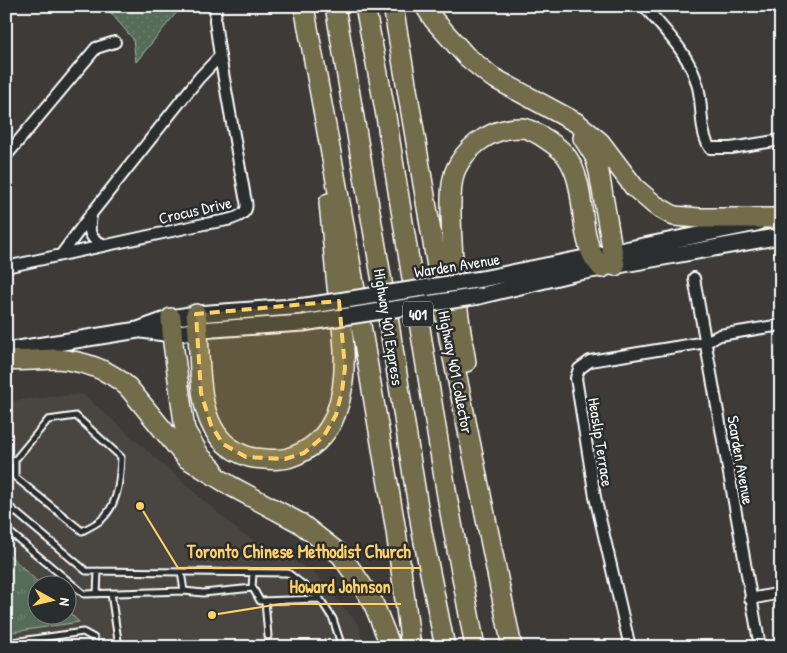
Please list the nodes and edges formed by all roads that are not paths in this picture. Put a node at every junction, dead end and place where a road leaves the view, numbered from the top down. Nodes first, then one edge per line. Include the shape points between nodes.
1 (216, 6) edge
2 (304, 6) edge
3 (335, 6) edge
4 (366, 6) edge
5 (393, 6) edge
6 (425, 6) edge
7 (644, 6) edge
8 (114, 42) dead end
9 (220, 56) junction
10 (316, 75) junction
11 (560, 114) junction
12 (781, 140) edge
13 (6, 156) edge
14 (92, 213) junction
15 (781, 218) edge
16 (781, 236) edge
17 (107, 245) junction
18 (61, 255) junction
19 (606, 260) junction
20 (6, 267) edge
21 (694, 278) dead end
22 (197, 322) junction
23 (781, 325) edge
24 (172, 326) junction
25 (706, 342) junction
26 (6, 351) edge
27 (6, 360) edge
28 (14, 460) junction
29 (6, 462) edge
30 (231, 486) junction
31 (6, 504) edge
32 (6, 529) edge
33 (422, 532) junction
34 (492, 553) junction
35 (98, 571) junction
36 (181, 572) junction
37 (253, 573) junction
38 (252, 588) junction
39 (184, 591) junction
40 (111, 593) junction
41 (781, 593) edge
42 (97, 594) junction
43 (320, 599) junction
44 (750, 599) junction
45 (265, 601) junction
46 (268, 636) dead end
47 (6, 643) edge
48 (95, 647) edge
49 (119, 647) edge
50 (342, 647) edge
51 (391, 647) edge
52 (411, 647) edge
53 (435, 647) edge
54 (445, 647) edge
55 (475, 647) edge
56 (512, 647) edge
57 (630, 647) edge
58 (760, 647) edge

1 - 9 street, Crocus Drive
2 - 10 highway
3 - 33 highway, Highway 401 Express / 401
4 - 55 highway, Highway 401 Express / 401
5 - 34 highway, Highway 401 Collector / 401 via 449,338
6 - 11 highway via 466,56 492,77
7 - 12 street via 689,63 698,87 704,136 710,148
8 - 13 street via 96,48
9 - 14 street
9 - 17 street, Crocus Drive via 246,210 230,220
10 - 22 highway via 345,368 336,415 324,436 304,453 285,459 246,457 223,444 211,425 201,393
10 - 52 highway via 396,531
11 - 15 highway via 600,142 634,187 674,216
11 - 19 highway via 583,138 595,157
14 - 17 street via 90,234 96,242
14 - 18 street
15 - 19 main road, Warden Avenue
16 - 19 main road, Warden Avenue
17 - 18 street, Crocus Drive
18 - 20 street, Crocus Drive
19 - 22 main road, Warden Avenue, bridge
19 - 22 main road, Warden Avenue, bridge via 478,296 303,323
19 - 34 highway via 588,240 578,179 567,156 548,140 525,128 500,131 471,148 455,170 451,227 455,284 482,451
21 - 25 street, Scarden Avenue
22 - 24 main road, Warden Avenue
23 - 25 street, Heaslip Terrace via 720,335
24 - 26 main road, Warden Avenue
24 - 30 highway via 185,430 200,456
25 - 44 street, Scarden Avenue
25 - 57 street, Heaslip Terrace via 590,361 579,369 576,378 595,497
27 - 30 highway via 56,359 103,369 128,387 186,458
28 - 28 lane via 48,420 76,416 121,457 120,484 104,518 82,531 15,477
28 - 29 lane
30 - 51 highway via 300,522 341,555 372,600
31 - 35 lane via 86,571
32 - 42 lane via 84,594
33 - 53 highway
33 - 54 highway, Highway 401 Express / 401
34 - 56 highway, Highway 401 Collector / 401
35 - 36 lane
35 - 42 lane
36 - 37 lane
36 - 39 lane
37 - 38 lane
37 - 43 lane via 288,573
38 - 39 lane via 203,594
38 - 45 lane via 260,602
39 - 40 lane
40 - 42 lane
40 - 49 lane
41 - 44 street
43 - 45 lane
43 - 50 lane via 333,619
44 - 58 street, Scarden Avenue
45 - 46 lane
47 - 48 lane via 83,632 94,638

